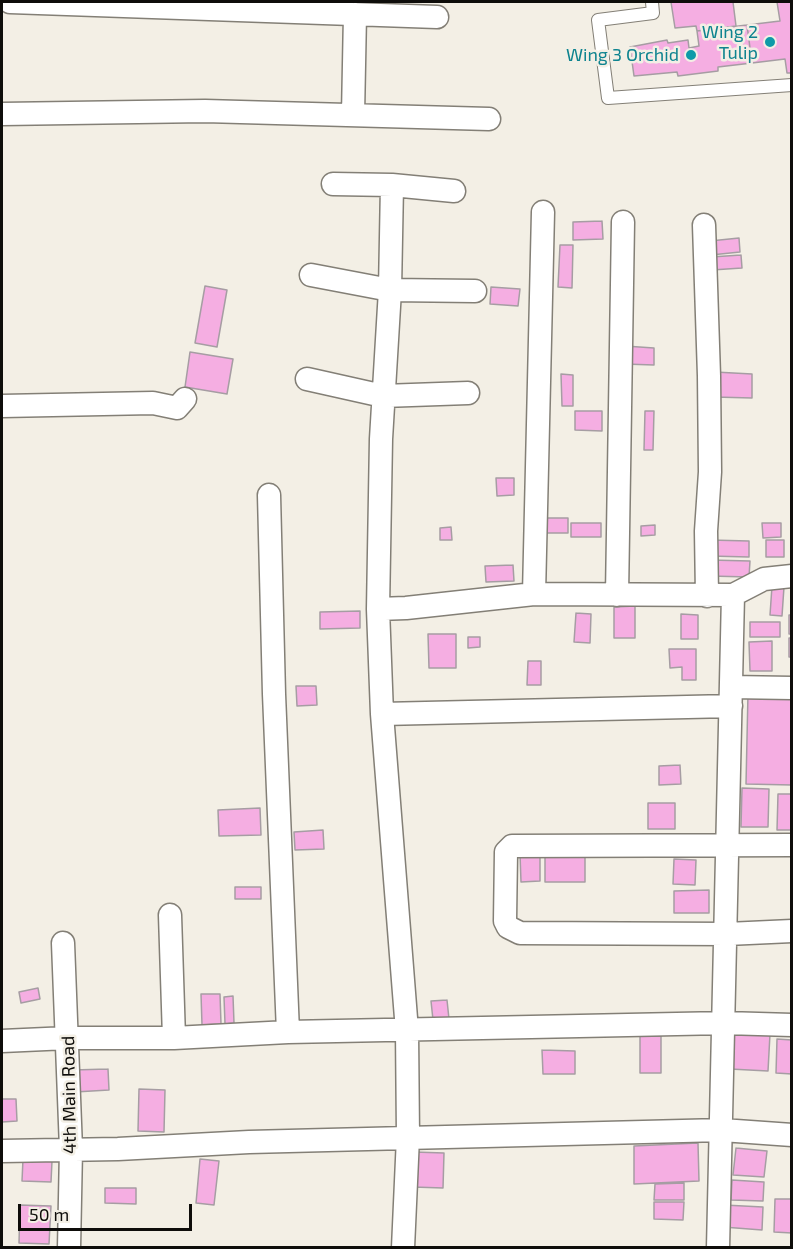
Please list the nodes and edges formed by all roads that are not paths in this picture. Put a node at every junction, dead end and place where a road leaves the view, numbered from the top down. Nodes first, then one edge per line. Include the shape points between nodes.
1 (10, 2) edge
2 (652, 2) edge
3 (355, 14) junction
4 (437, 17) dead end
5 (792, 85) edge
6 (2, 114) edge
7 (353, 115) junction
8 (489, 119) dead end
9 (333, 184) dead end
10 (392, 185) junction
11 (454, 191) dead end
12 (543, 212) dead end
13 (623, 222) dead end
14 (704, 225) dead end
15 (311, 274) dead end
16 (390, 290) junction
17 (476, 291) dead end
18 (307, 379) dead end
19 (468, 393) dead end
20 (383, 396) junction
21 (184, 399) dead end
22 (2, 406) edge
23 (269, 495) dead end
24 (792, 576) edge
25 (534, 594) junction
26 (617, 595) junction
27 (733, 595) junction
28 (707, 596) junction
29 (378, 609) junction
30 (792, 688) edge
31 (731, 697) junction
32 (382, 714) junction
33 (728, 845) junction
34 (792, 845) edge
35 (170, 915) dead end
36 (792, 931) edge
37 (727, 934) junction
38 (63, 943) dead end
39 (725, 1023) junction
40 (792, 1025) edge
41 (407, 1031) junction
42 (288, 1032) junction
43 (68, 1038) junction
44 (174, 1038) junction
45 (2, 1041) edge
46 (722, 1130) junction
47 (792, 1135) edge
48 (408, 1137) junction
49 (71, 1149) junction
50 (2, 1151) edge
51 (69, 1248) edge
52 (403, 1248) edge
53 (718, 1248) edge

1 - 3 street
2 - 5 lane via 654,13 598,20 608,98
3 - 4 street
3 - 7 street
6 - 7 street via 205,111
7 - 8 street
9 - 10 street
10 - 11 street
10 - 16 street
12 - 25 street
13 - 26 street
14 - 28 street via 710,376
15 - 16 street
16 - 17 street
16 - 20 street
18 - 20 street
19 - 20 street
20 - 29 street
21 - 22 street via 177,408 153,404
23 - 42 street
24 - 27 street via 764,579
25 - 26 street
25 - 29 street
26 - 28 street
27 - 28 street
27 - 31 street
29 - 32 street
30 - 31 street
31 - 32 street
31 - 33 street
32 - 41 street
33 - 34 street
33 - 37 street
33 - 37 street via 522,844 512,846 505,859 505,921 520,933
35 - 44 street
36 - 37 street
37 - 39 street
38 - 43 street, 4th Main Road
39 - 40 street
39 - 41 street
39 - 46 street
41 - 42 street
41 - 48 street
42 - 44 street
43 - 44 street
43 - 45 street
43 - 49 street, 4th Main Road
46 - 47 street
46 - 48 street
46 - 53 street
48 - 49 street
48 - 52 street
49 - 50 street
49 - 51 street, 4th Main Road

